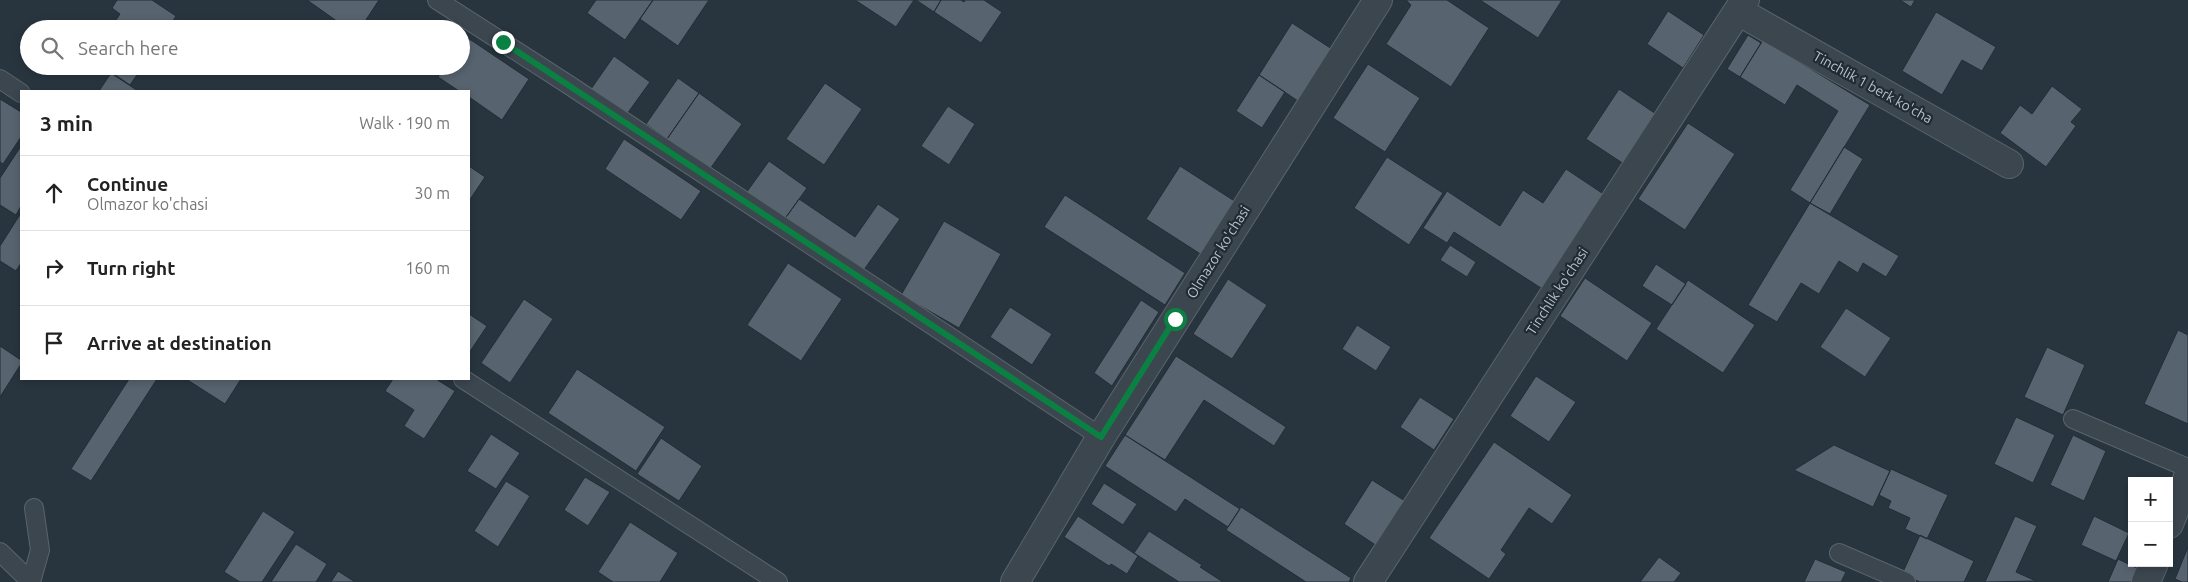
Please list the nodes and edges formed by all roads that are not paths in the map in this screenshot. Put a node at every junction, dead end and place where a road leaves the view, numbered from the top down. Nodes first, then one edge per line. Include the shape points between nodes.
1 (437, 0) edge
2 (1378, 0) edge
3 (1741, 5) edge
4 (468, 20) edge
5 (470, 21) edge
6 (0, 79) edge
7 (20, 92) edge
8 (2009, 164) dead end
9 (465, 380) edge
10 (2073, 419) dead end
11 (1101, 437) junction
12 (2188, 468) edge
13 (2188, 477) edge
14 (34, 508) dead end
15 (2170, 522) edge
16 (0, 552) edge
17 (1839, 553) dead end
18 (2152, 567) edge
19 (778, 582) edge
20 (1015, 582) edge
21 (1368, 582) edge
22 (1906, 582) edge
23 (2146, 582) edge

1 - 4 lane
2 - 11 street, Olmazor ko'chasi
3 - 8 street, Tinchlik 1 berk ko'cha
3 - 21 street, Tinchlik ko'chasi
5 - 11 lane
6 - 7 lane
9 - 19 lane
10 - 12 lane
11 - 20 street, Olmazor ko'chasi
13 - 15 street
14 - 16 lane via 40,550 31,582
17 - 22 lane
18 - 23 street

